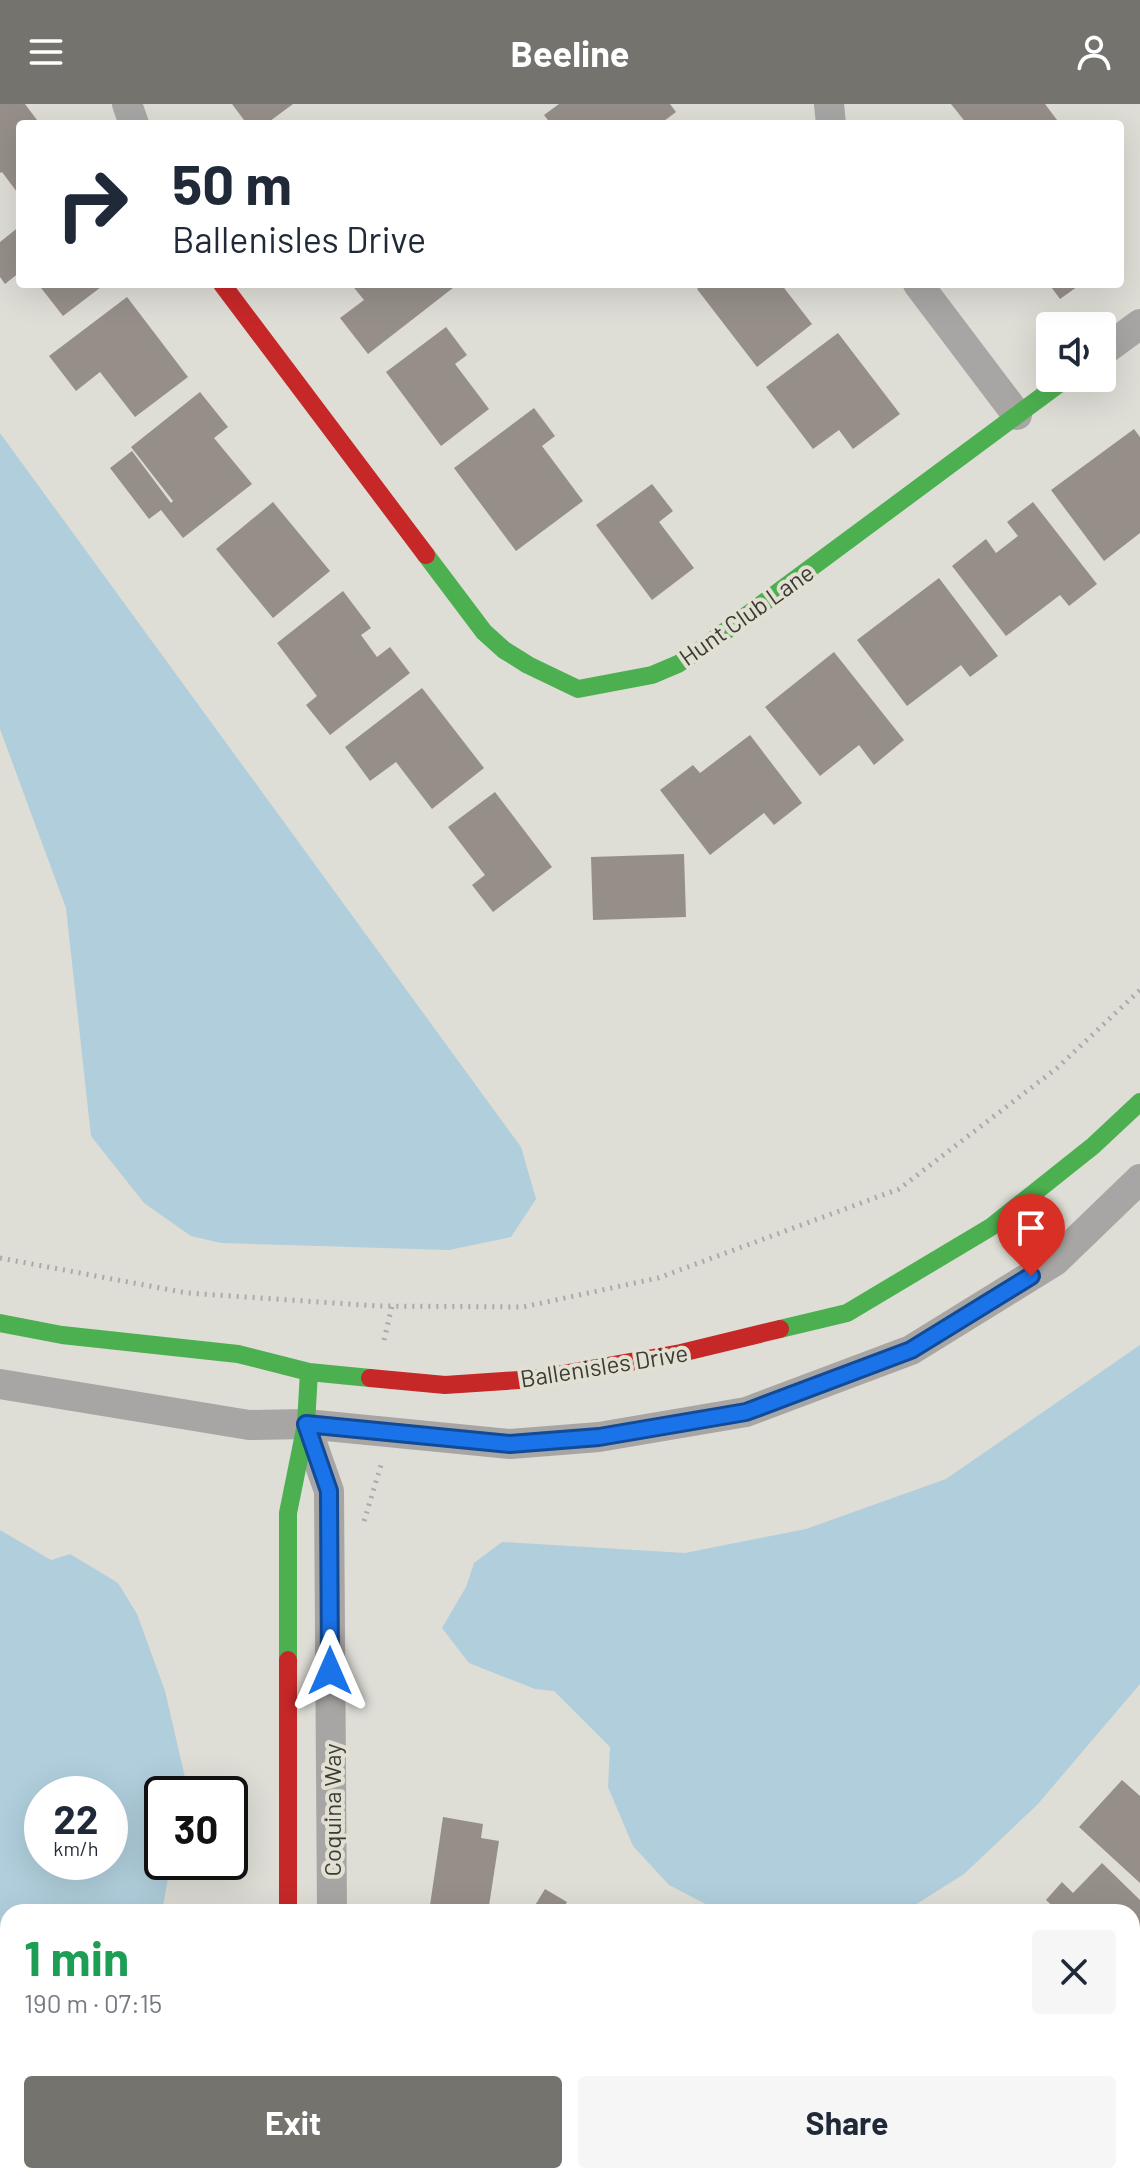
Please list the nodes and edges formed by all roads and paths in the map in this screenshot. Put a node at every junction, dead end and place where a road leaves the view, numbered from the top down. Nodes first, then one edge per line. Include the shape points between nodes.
1 (225, 288) edge
2 (921, 288) edge
3 (1140, 324) edge
4 (1116, 342) edge
5 (1048, 392) edge
6 (1017, 415) junction
7 (1140, 990) edge
8 (1140, 1102) edge
9 (1140, 1179) edge
10 (0, 1258) edge
11 (392, 1306) junction
12 (0, 1323) edge
13 (383, 1346) dead end
14 (309, 1372) junction
15 (0, 1384) edge
16 (306, 1424) junction
17 (288, 1904) edge
18 (332, 1904) edge

1 - 6 street, Hunt Club Lane via 484,632 528,665 578,689 652,675 678,664
2 - 6 street
3 - 4 street
5 - 6 street, Hunt Club Lane
7 - 11 path via 1057,1068 899,1189 658,1278 523,1307
8 - 14 street, Ballenisles Drive via 991,1227 847,1313 681,1353 534,1379 445,1385
9 - 16 street via 1055,1261 911,1350 746,1412 599,1437 510,1444
10 - 11 path via 187,1293
11 - 13 path
12 - 14 street, Ballenisles Drive via 238,1354
14 - 16 street, Coquina Way
15 - 16 street via 249,1425
16 - 17 street, Coquina Way via 288,1513
16 - 18 street, Coquina Way via 329,1491

